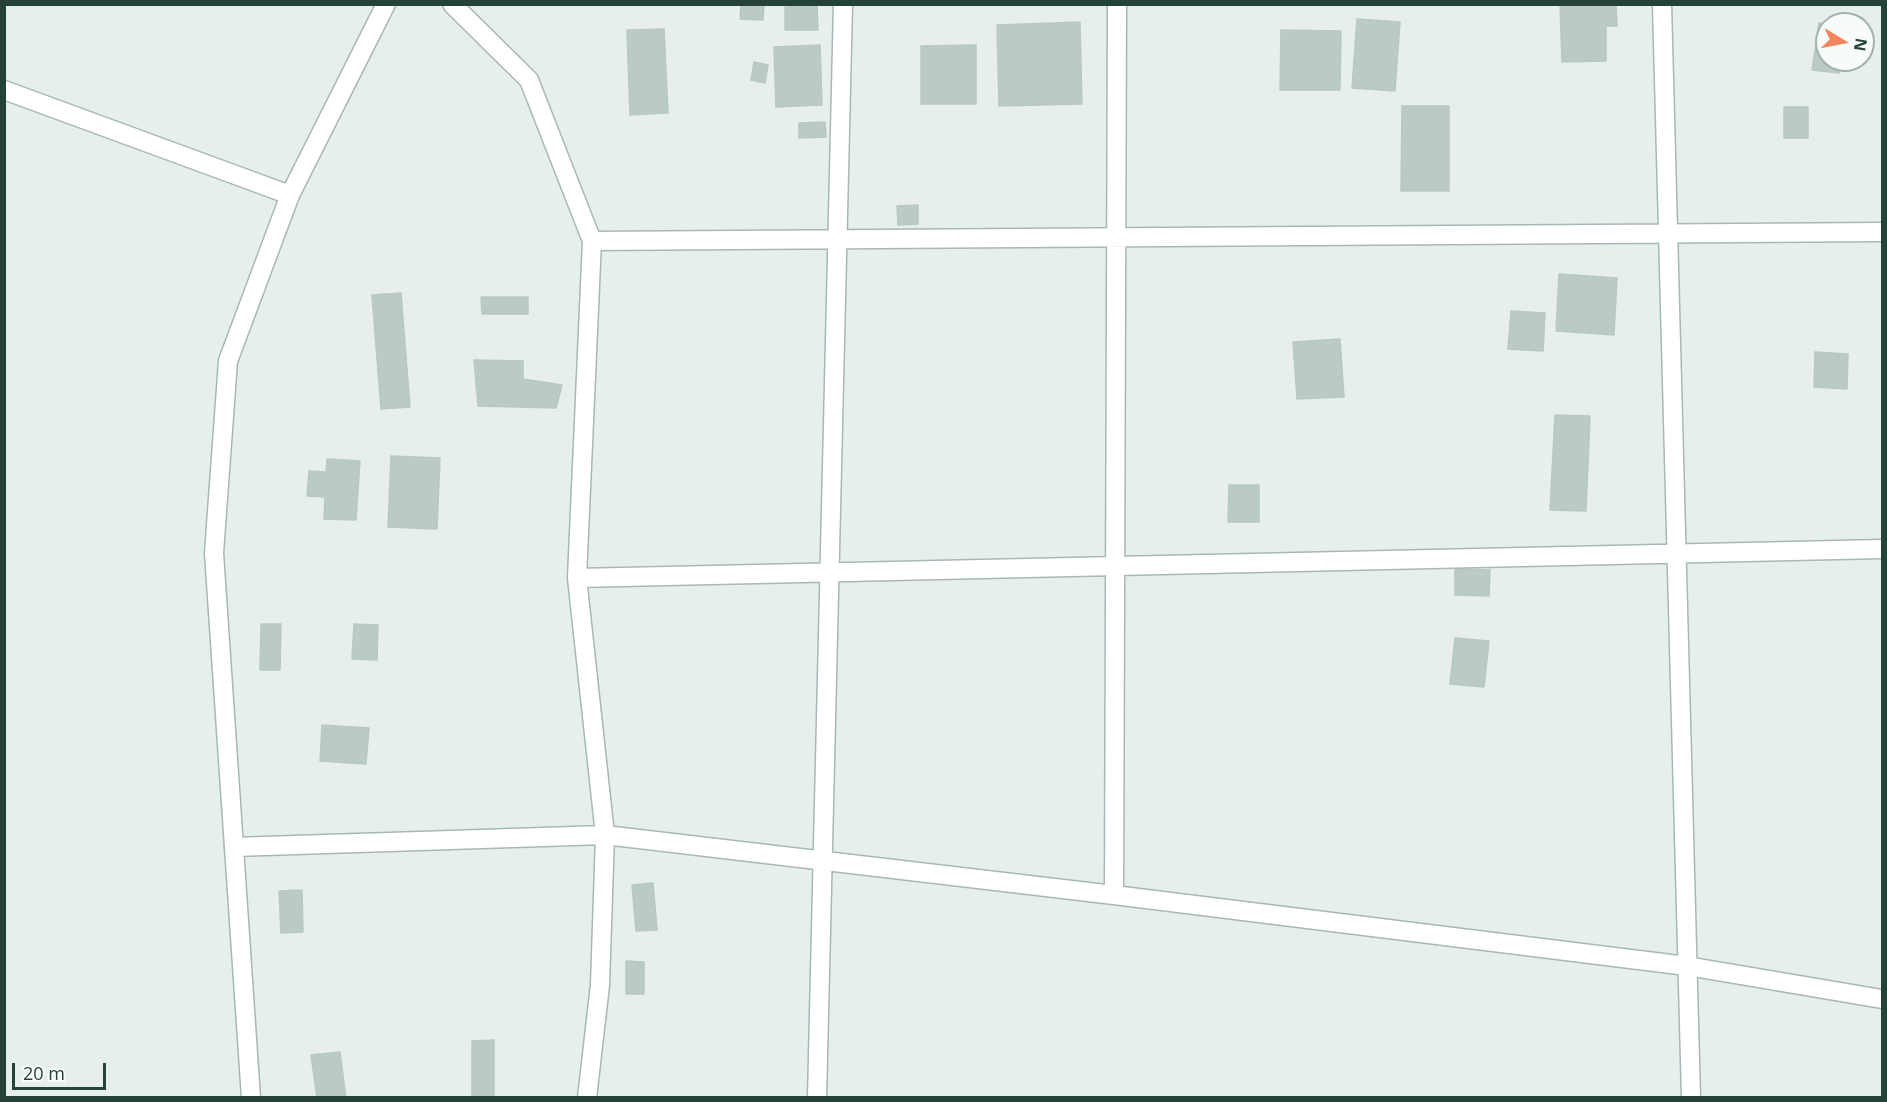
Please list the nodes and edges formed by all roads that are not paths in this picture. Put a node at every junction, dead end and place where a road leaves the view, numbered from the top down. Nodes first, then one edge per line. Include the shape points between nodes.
1 (387, 4) edge
2 (452, 4) edge
3 (843, 4) edge
4 (1117, 4) edge
5 (1662, 4) edge
6 (4, 90) edge
7 (290, 195) junction
8 (1882, 232) edge
9 (1668, 234) junction
10 (1116, 238) junction
11 (838, 239) junction
12 (592, 241) junction
13 (1882, 549) edge
14 (1677, 553) junction
15 (1115, 566) junction
16 (829, 573) junction
17 (577, 578) junction
18 (605, 835) junction
19 (234, 847) junction
20 (822, 861) junction
21 (1114, 896) junction
22 (1687, 966) junction
23 (1882, 999) edge
24 (251, 1098) edge
25 (587, 1098) edge
26 (817, 1098) edge
27 (1690, 1098) edge

1 - 7 street
2 - 12 street via 529,80
3 - 11 street
4 - 10 street
5 - 9 street
6 - 7 street
7 - 19 street via 228,361 214,553
8 - 9 street
9 - 10 street
9 - 14 street
10 - 11 street
10 - 15 street
11 - 12 street
11 - 16 street
12 - 17 street
13 - 14 street
14 - 15 street
14 - 22 street
15 - 16 street
15 - 21 street
16 - 17 street
16 - 20 street
17 - 18 street
18 - 19 street
18 - 20 street
18 - 25 street via 600,985
19 - 24 street
20 - 21 street
20 - 26 street
21 - 22 street
22 - 23 street
22 - 27 street

